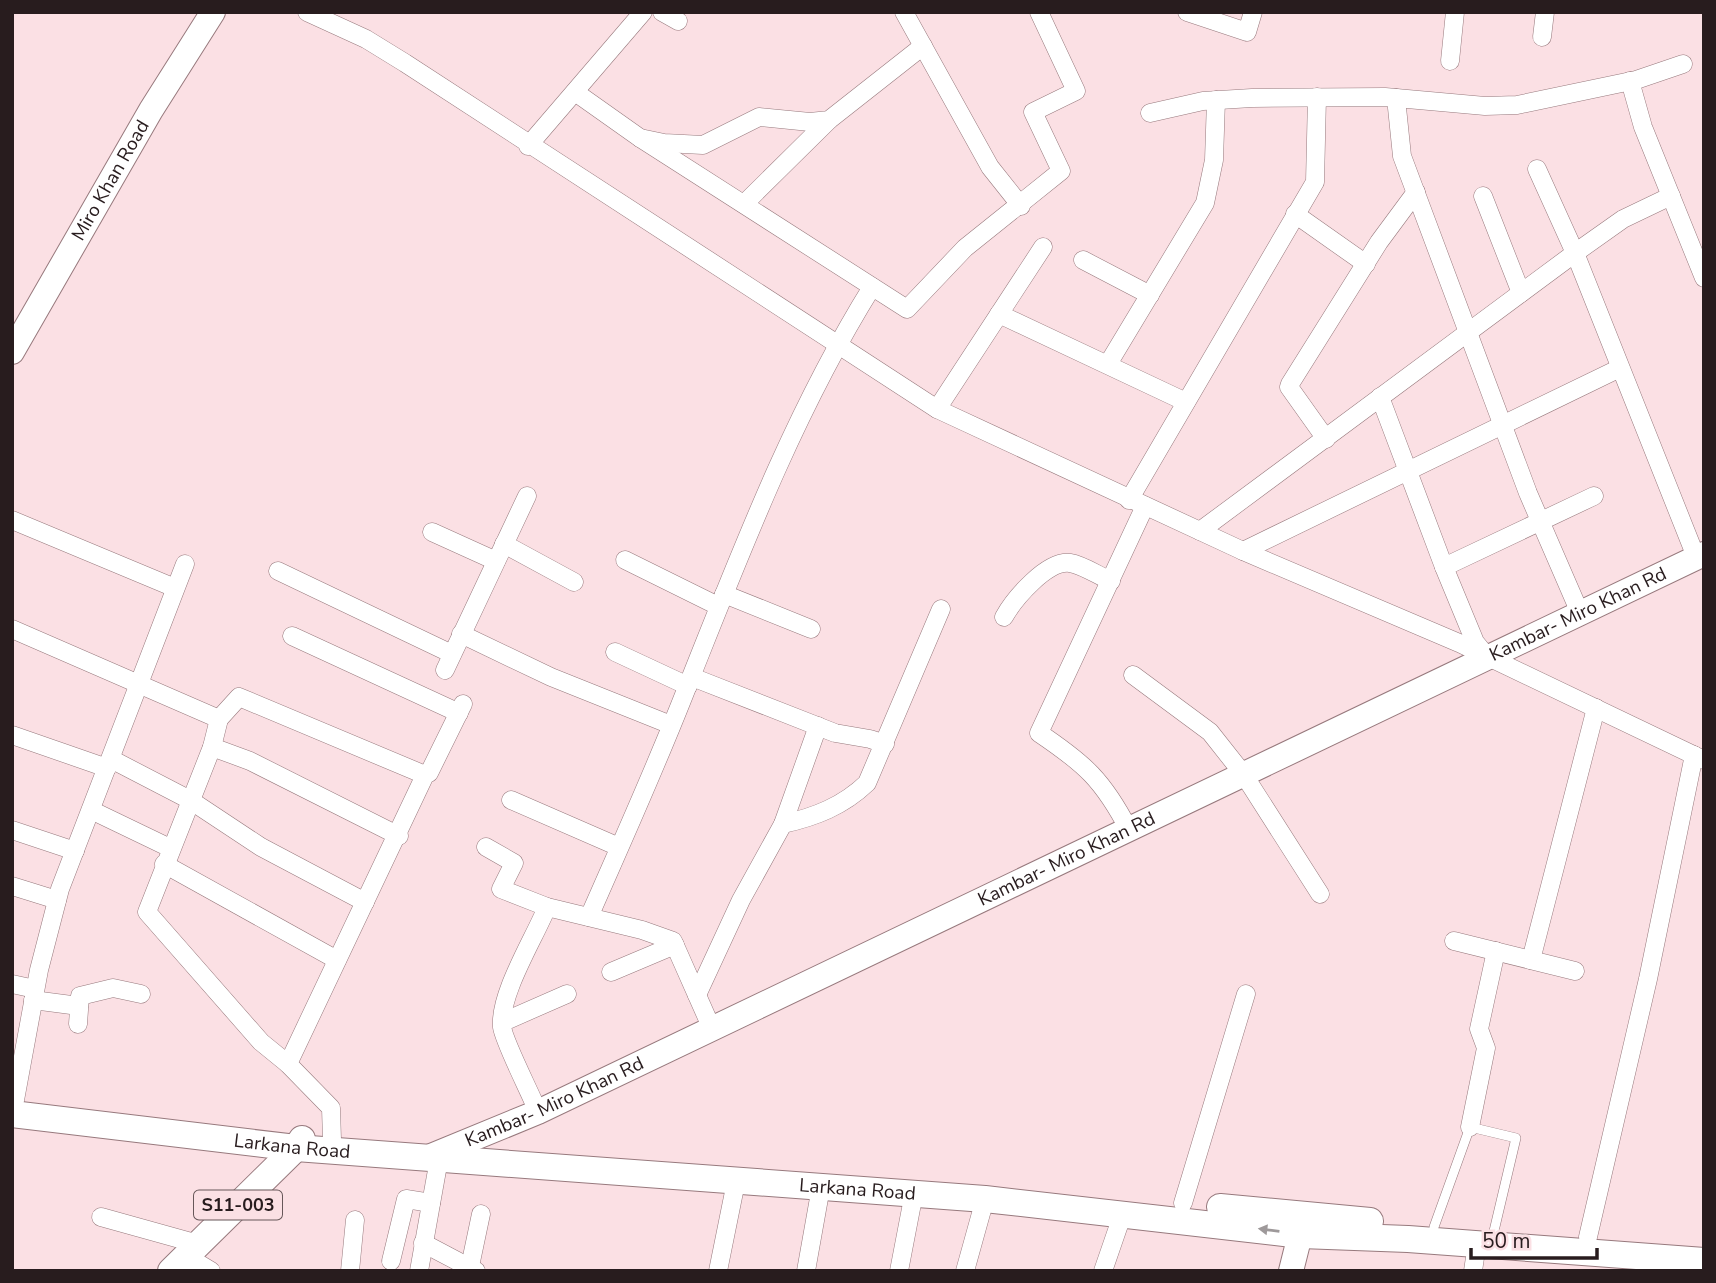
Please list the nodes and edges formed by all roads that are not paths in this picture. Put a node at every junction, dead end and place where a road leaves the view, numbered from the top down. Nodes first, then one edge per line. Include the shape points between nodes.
1 (213, 12) edge
2 (307, 12) edge
3 (643, 12) edge
4 (904, 12) edge
5 (1039, 12) edge
6 (1187, 12) edge
7 (1253, 12) edge
8 (1455, 12) edge
9 (1545, 12) edge
10 (1542, 37) dead end
11 (923, 46) junction
12 (1450, 61) dead end
13 (1683, 64) dead end
14 (1630, 81) junction
15 (575, 92) junction
16 (1317, 97) junction
17 (1396, 98) junction
18 (1216, 100) junction
19 (1150, 113) dead end
20 (829, 120) junction
21 (640, 138) junction
22 (528, 146) junction
23 (1537, 169) dead end
24 (1416, 192) junction
25 (1483, 195) dead end
26 (1671, 196) junction
27 (744, 204) junction
28 (1021, 206) junction
29 (1295, 214) junction
30 (1042, 247) dead end
31 (1575, 253) junction
32 (1083, 260) dead end
33 (1366, 264) junction
34 (1704, 278) edge
35 (872, 287) junction
36 (1521, 293) junction
37 (1150, 295) junction
38 (999, 314) junction
39 (1468, 334) junction
40 (837, 343) junction
41 (12, 352) edge
42 (1108, 364) junction
43 (1620, 368) junction
44 (1380, 397) junction
45 (1186, 402) junction
46 (937, 410) junction
47 (1504, 424) junction
48 (1326, 439) junction
49 (1408, 470) junction
50 (527, 496) dead end
51 (1594, 496) dead end
52 (1137, 503) junction
53 (12, 520) edge
54 (1541, 520) junction
55 (1200, 531) junction
56 (432, 532) dead end
57 (504, 544) junction
58 (1243, 551) junction
59 (1700, 555) edge
60 (625, 560) dead end
61 (496, 561) junction
62 (185, 565) dead end
63 (1444, 567) junction
64 (278, 571) dead end
65 (1111, 581) junction
66 (574, 582) dead end
67 (175, 588) junction
68 (721, 600) junction
69 (941, 608) dead end
70 (1580, 613) junction
71 (1004, 617) dead end
72 (12, 629) edge
73 (811, 629) dead end
74 (461, 634) junction
75 (292, 636) dead end
76 (615, 652) dead end
77 (1486, 656) junction
78 (1133, 676) dead end
79 (690, 681) junction
80 (141, 684) junction
81 (1596, 708) junction
82 (219, 719) junction
83 (671, 724) junction
84 (818, 726) junction
85 (12, 735) edge
86 (885, 744) junction
87 (212, 747) junction
88 (1699, 758) edge
89 (109, 764) junction
90 (425, 775) junction
91 (1244, 775) junction
92 (190, 800) junction
93 (511, 800) dead end
94 (91, 810) junction
95 (783, 824) junction
96 (1129, 830) junction
97 (12, 831) edge
98 (398, 836) junction
99 (486, 847) dead end
100 (619, 847) junction
101 (75, 851) junction
102 (167, 856) junction
103 (12, 886) edge
104 (1320, 894) dead end
105 (57, 900) junction
106 (365, 902) junction
107 (547, 908) junction
108 (589, 917) junction
109 (1454, 941) dead end
110 (675, 945) junction
111 (1496, 951) junction
112 (337, 960) junction
113 (1531, 960) junction
114 (1576, 971) dead end
115 (611, 972) dead end
116 (12, 984) edge
117 (141, 994) dead end
118 (567, 994) dead end
119 (1246, 994) dead end
120 (34, 995) junction
121 (697, 995) junction
122 (503, 1022) junction
123 (712, 1029) junction
124 (288, 1065) junction
125 (13, 1105) edge
126 (538, 1112) junction
127 (1470, 1127) junction
128 (332, 1140) junction
129 (300, 1143) junction
130 (439, 1155) junction
131 (644, 1168) junction
132 (736, 1182) junction
133 (821, 1188) junction
134 (914, 1193) junction
135 (985, 1199) junction
136 (431, 1203) junction
137 (1183, 1203) junction
138 (1122, 1213) junction
139 (481, 1214) dead end
140 (101, 1217) dead end
141 (355, 1220) dead end
142 (1303, 1225) junction
143 (1434, 1227) junction
144 (1588, 1237) junction
145 (1486, 1238) junction
146 (423, 1243) junction
147 (1704, 1245) edge
148 (185, 1257) edge
149 (391, 1261) dead end
150 (1704, 1261) edge
151 (1639, 1264) edge
152 (471, 1269) edge
153 (211, 1271) edge
154 (350, 1271) edge
155 (419, 1271) edge
156 (718, 1271) edge
157 (806, 1271) edge
158 (899, 1271) edge
159 (965, 1271) edge
160 (1103, 1271) edge
161 (1291, 1271) edge
162 (1473, 1271) edge

1 - 41 main road, Miro Khan Road
2 - 22 street via 366,38
3 - 15 street
4 - 11 street
5 - 28 street via 1076,91 1033,113 1061,171
6 - 7 street via 1247,32
8 - 12 street
9 - 10 street
11 - 20 street
11 - 28 street via 990,167
13 - 14 street
14 - 17 street via 1517,105
14 - 26 street
15 - 21 street
15 - 22 street
16 - 17 street
16 - 18 street
16 - 29 street via 1315,182
17 - 24 street via 1402,156
18 - 19 street
18 - 37 street via 1214,160 1205,203
20 - 21 street via 758,117 703,145
20 - 27 street
21 - 27 street
22 - 40 street
23 - 31 street
24 - 33 street
24 - 39 street
25 - 36 street
26 - 31 street via 1623,219
26 - 34 street
27 - 35 street
28 - 35 street via 965,248 907,309
29 - 33 street
29 - 45 street
30 - 38 street
31 - 36 street
31 - 43 street
32 - 37 street
33 - 48 street via 1289,387
35 - 40 street
36 - 39 street
37 - 42 street
38 - 42 street
38 - 46 street
39 - 44 street
39 - 47 street
40 - 46 street
40 - 68 street via 772,477
42 - 45 street
43 - 47 street
43 - 59 street
44 - 48 street
44 - 49 street
45 - 52 street
46 - 52 street
47 - 49 street
47 - 54 street
48 - 55 street
49 - 58 street
49 - 63 street
50 - 57 street
51 - 54 street
52 - 55 street
52 - 65 street
53 - 67 street
54 - 63 street
54 - 70 street
55 - 58 street
56 - 61 street
57 - 61 street
57 - 66 street
58 - 77 street
59 - 70 main road, Kambar- Miro Khan Rd
60 - 68 street
61 - 74 street
62 - 67 street
63 - 77 street via 1475,642
64 - 74 street via 448,662
65 - 71 street via 1070,563 1063,565 1016,596
65 - 96 street via 1039,733 1085,764 1114,801
67 - 80 street
68 - 73 street
68 - 79 street
69 - 86 street
70 - 77 main road, Kambar- Miro Khan Rd
72 - 80 street
74 - 83 street via 551,677
75 - 90 street via 461,708
76 - 79 street
77 - 81 street
77 - 91 main road, Kambar- Miro Khan Rd
78 - 91 street via 1210,732
79 - 83 street
79 - 84 street
80 - 82 street
80 - 89 street
81 - 88 street
81 - 113 street
82 - 87 street
82 - 90 street via 239,697
83 - 100 street
84 - 86 street
84 - 95 street
85 - 89 street
86 - 95 street via 867,783 853,796 813,818
87 - 92 street
87 - 98 street via 250,761
88 - 144 street
89 - 92 street
89 - 94 street
90 - 98 street
91 - 96 main road, Kambar- Miro Khan Rd
91 - 104 street
92 - 102 street
92 - 106 street via 261,847
93 - 100 street
94 - 101 street
94 - 102 street
95 - 121 street
96 - 123 main road, Kambar- Miro Khan Rd
97 - 101 street
98 - 106 street
99 - 107 street via 514,863 501,888
100 - 108 street
101 - 105 street
102 - 112 street
102 - 124 street via 147,912 261,1042
103 - 105 street
105 - 120 street
106 - 112 street
107 - 108 street
107 - 122 street via 513,975
108 - 110 street via 642,930
109 - 111 street
110 - 115 street
110 - 121 street
111 - 113 street
111 - 127 street via 1479,1028 1486,1048
112 - 124 street
113 - 114 street
116 - 120 street
117 - 120 street via 113,988 79,996 78,1015
118 - 122 street
119 - 137 street
120 - 125 street
121 - 123 street
122 - 126 street
123 - 126 main road, Kambar- Miro Khan Rd
124 - 128 street via 331,1108
125 - 129 main road, Larkana Road
126 - 130 main road, Kambar- Miro Khan Rd
127 - 143 lane
127 - 145 lane via 1516,1138
128 - 129 main road, Larkana Road
128 - 130 main road, Larkana Road
129 - 130 main road, Larkana Road
129 - 148 main road, S11-003
130 - 131 main road, Larkana Road
130 - 136 street
131 - 132 main road, Larkana Road
131 - 137 main road, Larkana Road via 944,1181
132 - 133 main road, Larkana Road
132 - 156 street
133 - 134 main road, Larkana Road
133 - 157 street
134 - 135 main road, Larkana Road
134 - 158 street
135 - 138 main road, Larkana Road
135 - 159 street
136 - 146 street
136 - 149 street via 406,1199
137 - 142 main road, Larkana Road
142 -> 138 main road, Larkana Road
138 - 160 street
139 - 152 street
140 - 148 street
141 - 154 street
142 - 143 main road, Larkana Road
142 - 145 main road, Larkana Road
142 - 161 main road
143 - 145 main road, Larkana Road
144 - 145 main road, Larkana Road
144 - 147 main road, Larkana Road
145 - 151 main road, Larkana Road
145 - 162 street
146 - 152 street
146 - 155 street
148 - 153 street
150 - 151 main road, Larkana Road

